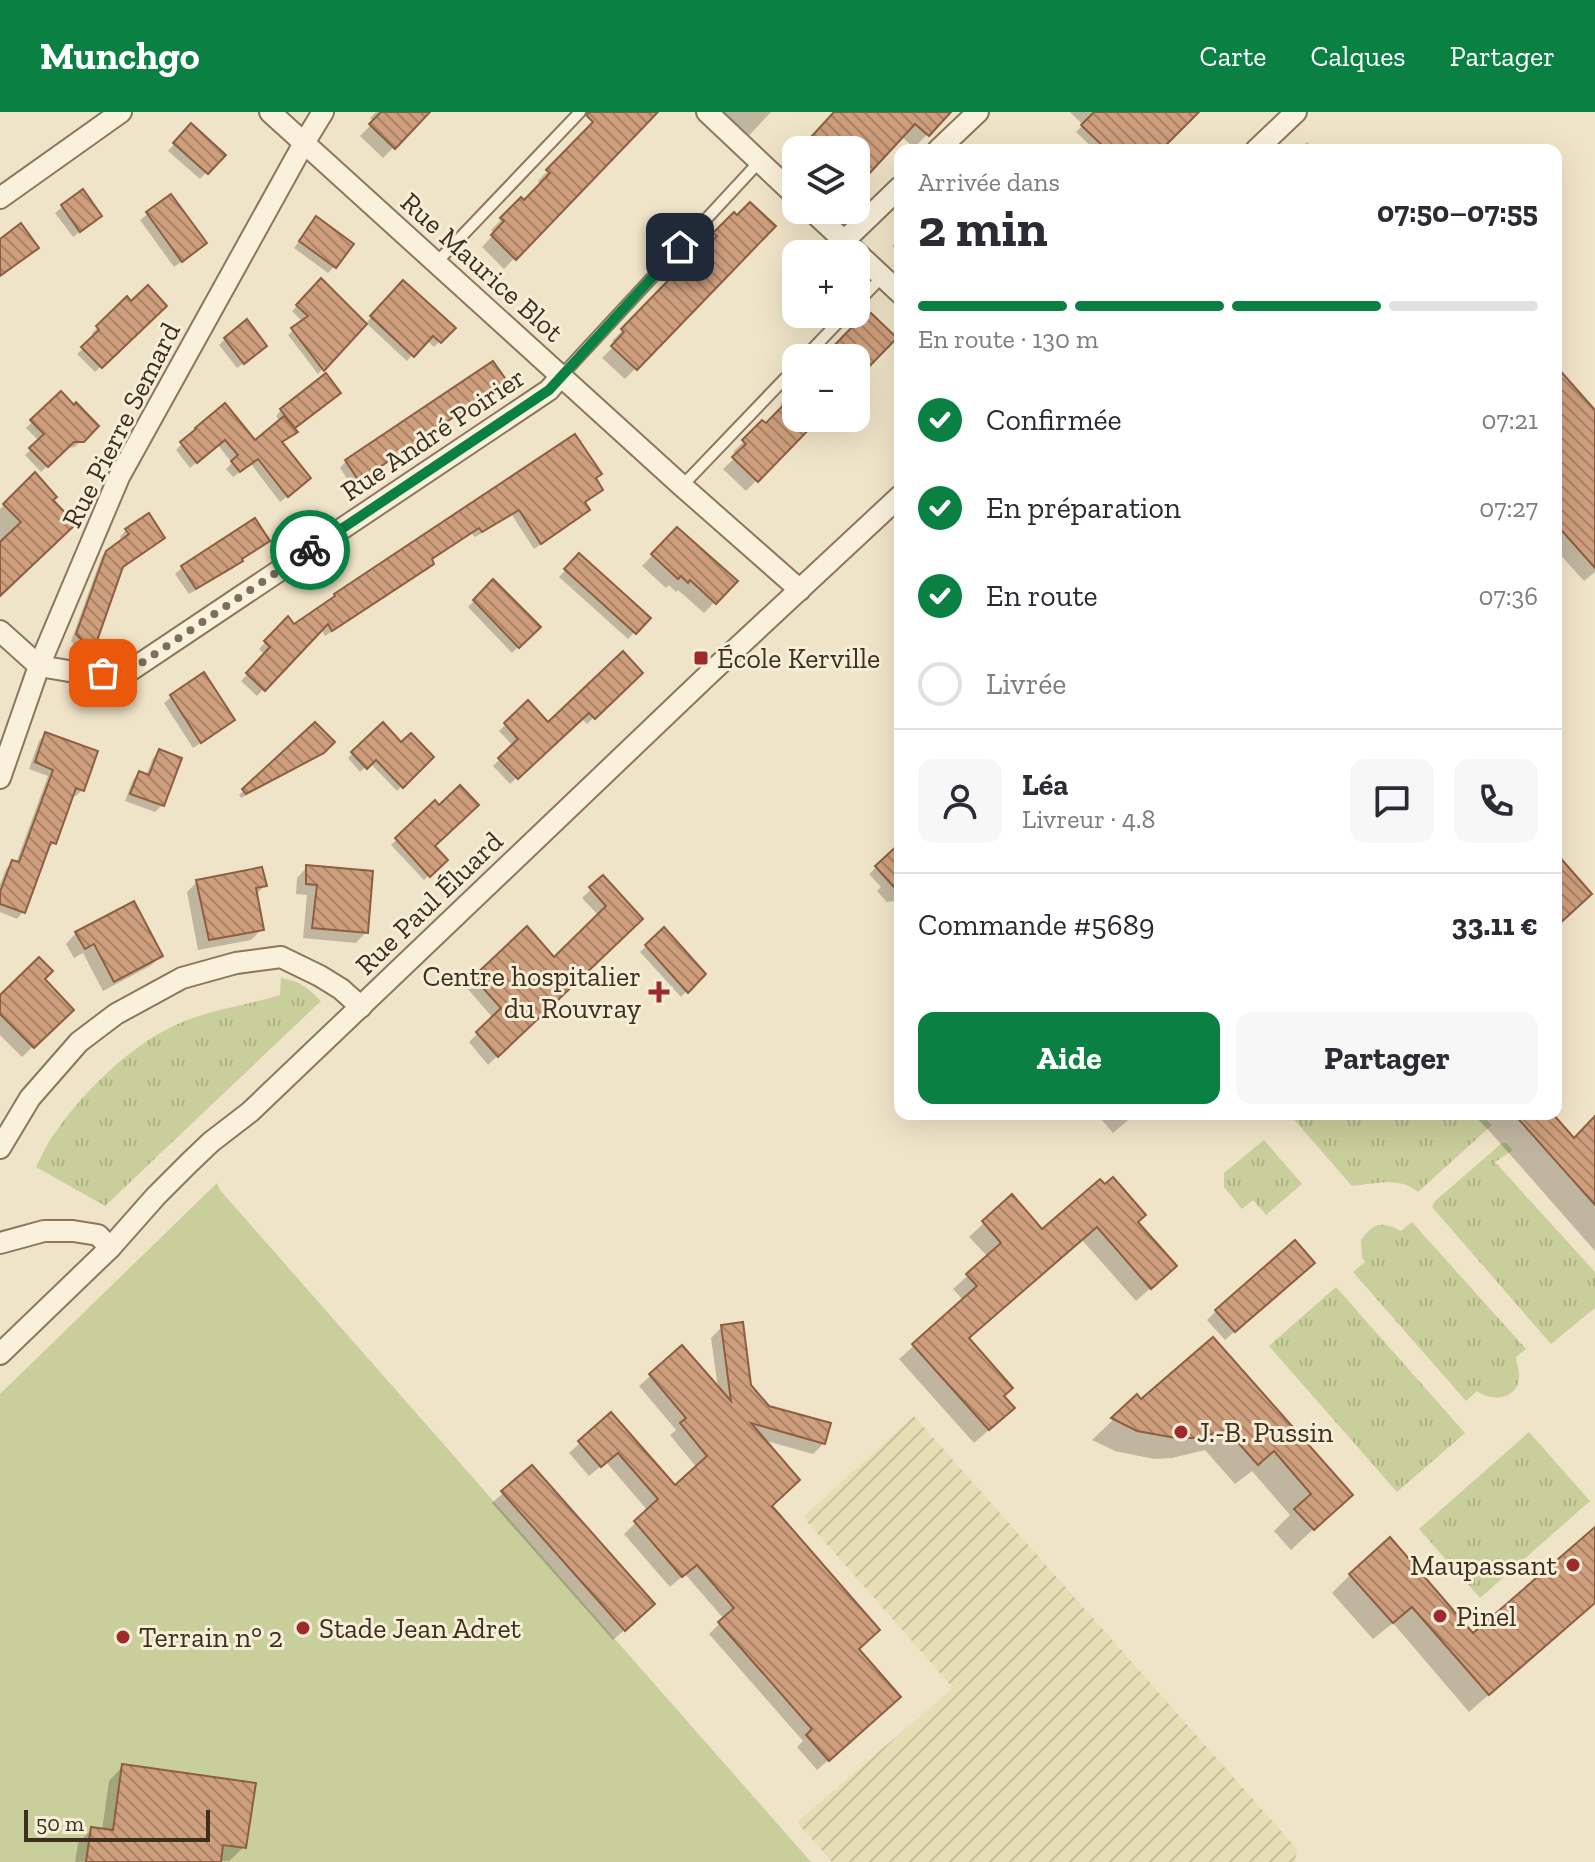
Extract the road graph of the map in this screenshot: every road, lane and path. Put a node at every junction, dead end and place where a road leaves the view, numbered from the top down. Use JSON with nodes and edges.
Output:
{"nodes":[{"id":1,"x":121,"y":112,"type":"edge"},
{"id":2,"x":270,"y":112,"type":"edge"},
{"id":3,"x":323,"y":112,"type":"edge"},
{"id":4,"x":580,"y":112,"type":"edge"},
{"id":5,"x":707,"y":112,"type":"edge"},
{"id":6,"x":978,"y":112,"type":"edge"},
{"id":7,"x":1296,"y":112,"type":"edge"},
{"id":8,"x":304,"y":143,"type":"junction"},
{"id":9,"x":944,"y":144,"type":"edge"},
{"id":10,"x":1262,"y":144,"type":"edge"},
{"id":11,"x":759,"y":162,"type":"junction"},
{"id":12,"x":782,"y":183,"type":"edge"},
{"id":13,"x":894,"y":193,"type":"edge"},
{"id":14,"x":0,"y":198,"type":"edge"},
{"id":15,"x":826,"y":224,"type":"edge"},
{"id":16,"x":843,"y":240,"type":"edge"},
{"id":17,"x":845,"y":240,"type":"edge"},
{"id":18,"x":436,"y":263,"type":"junction"},
{"id":19,"x":870,"y":266,"type":"edge"},
{"id":20,"x":882,"y":277,"type":"junction"},
{"id":21,"x":894,"y":288,"type":"edge"},
{"id":22,"x":870,"y":289,"type":"edge"},
{"id":23,"x":833,"y":328,"type":"edge"},
{"id":24,"x":817,"y":344,"type":"edge"},
{"id":25,"x":561,"y":376,"type":"junction"},
{"id":26,"x":782,"y":382,"type":"edge"},
{"id":27,"x":682,"y":486,"type":"junction"},
{"id":28,"x":894,"y":502,"type":"edge"},
{"id":29,"x":800,"y":590,"type":"junction"},
{"id":30,"x":0,"y":631,"type":"edge"},
{"id":31,"x":39,"y":666,"type":"junction"},
{"id":32,"x":0,"y":778,"type":"edge"},
{"id":33,"x":361,"y":1007,"type":"junction"},
{"id":34,"x":0,"y":1148,"type":"edge"},
{"id":35,"x":0,"y":1243,"type":"edge"},
{"id":36,"x":110,"y":1248,"type":"junction"},
{"id":37,"x":0,"y":1354,"type":"edge"}],
"edges":[{"from":1,"to":14,"type":"street"},
{"from":2,"to":8,"type":"street","name":"Rue Maurice Blot"},
{"from":3,"to":8,"type":"street","name":"Rue Pierre Semard"},
{"from":4,"to":18,"type":"lane"},
{"from":5,"to":11,"type":"street"},
{"from":6,"to":9,"type":"street"},
{"from":7,"to":10,"type":"street"},
{"from":8,"to":18,"type":"street","name":"Rue Maurice Blot"},
{"from":8,"to":31,"type":"street","name":"Rue Pierre Semard"},
{"from":11,"to":12,"type":"street"},
{"from":11,"to":25,"type":"lane"},
{"from":13,"to":17,"type":"street"},
{"from":15,"to":16,"type":"street"},
{"from":18,"to":25,"type":"street","name":"Rue Maurice Blot"},
{"from":19,"to":20,"type":"street"},
{"from":20,"to":21,"type":"street"},
{"from":20,"to":22,"type":"lane"},
{"from":23,"to":24,"type":"lane"},
{"from":25,"to":27,"type":"street","name":"Rue Maurice Blot"},
{"from":25,"to":31,"type":"street","name":"Rue André Poirier"},
{"from":26,"to":27,"type":"lane"},
{"from":27,"to":29,"type":"street","name":"Rue Maurice Blot"},
{"from":28,"to":29,"type":"street","name":"Rue Paul Éluard"},
{"from":29,"to":33,"type":"street","name":"Rue Paul Éluard"},
{"from":30,"to":31,"type":"street"},
{"from":31,"to":32,"type":"street","name":"Rue Pierre Semard"},
{"from":33,"to":34,"type":"street"},
{"from":33,"to":36,"type":"street","name":"Rue Paul Éluard"},
{"from":35,"to":36,"type":"street"},
{"from":36,"to":37,"type":"street","name":"Rue Paul Éluard"}]}
